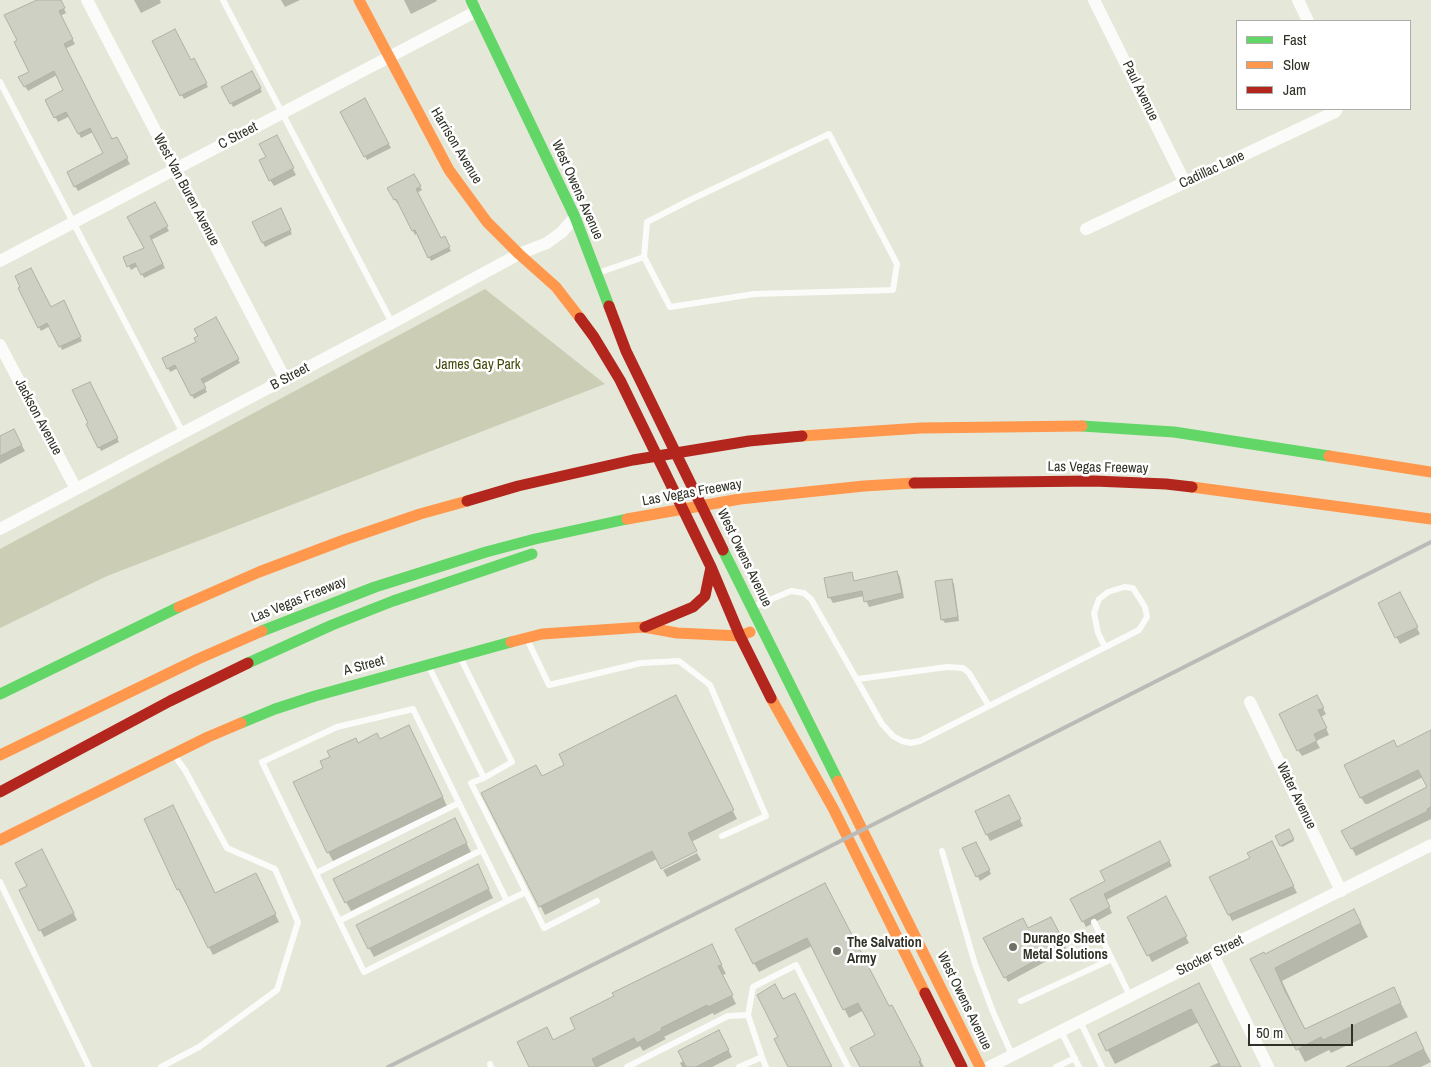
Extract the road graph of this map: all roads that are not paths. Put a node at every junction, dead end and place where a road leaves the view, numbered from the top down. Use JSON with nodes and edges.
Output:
{"nodes":[{"id":1,"x":87,"y":0,"type":"edge"},
{"id":2,"x":223,"y":0,"type":"edge"},
{"id":3,"x":358,"y":0,"type":"edge"},
{"id":4,"x":1094,"y":0,"type":"edge"},
{"id":5,"x":1298,"y":0,"type":"edge"},
{"id":6,"x":474,"y":5,"type":"edge"},
{"id":7,"x":1308,"y":20,"type":"edge"},
{"id":8,"x":388,"y":57,"type":"junction"},
{"id":9,"x":0,"y":82,"type":"edge"},
{"id":10,"x":1336,"y":110,"type":"edge"},
{"id":11,"x":282,"y":113,"type":"junction"},
{"id":12,"x":175,"y":169,"type":"junction"},
{"id":13,"x":1185,"y":183,"type":"junction"},
{"id":14,"x":575,"y":217,"type":"junction"},
{"id":15,"x":73,"y":223,"type":"junction"},
{"id":16,"x":1086,"y":229,"type":"dead end"},
{"id":17,"x":519,"y":254,"type":"junction"},
{"id":18,"x":644,"y":256,"type":"junction"},
{"id":19,"x":0,"y":261,"type":"edge"},
{"id":20,"x":596,"y":273,"type":"junction"},
{"id":21,"x":392,"y":323,"type":"junction"},
{"id":22,"x":0,"y":345,"type":"edge"},
{"id":23,"x":285,"y":379,"type":"junction"},
{"id":24,"x":183,"y":433,"type":"junction"},
{"id":25,"x":1431,"y":472,"type":"edge"},
{"id":26,"x":76,"y":489,"type":"junction"},
{"id":27,"x":667,"y":511,"type":"junction"},
{"id":28,"x":1431,"y":519,"type":"edge"},
{"id":29,"x":0,"y":529,"type":"edge"},
{"id":30,"x":558,"y":546,"type":"dead end"},
{"id":31,"x":540,"y":552,"type":"dead end"},
{"id":32,"x":711,"y":566,"type":"junction"},
{"id":33,"x":752,"y":608,"type":"junction"},
{"id":34,"x":644,"y":627,"type":"junction"},
{"id":35,"x":761,"y":628,"type":"junction"},
{"id":36,"x":740,"y":636,"type":"junction"},
{"id":37,"x":526,"y":638,"type":"junction"},
{"id":38,"x":1105,"y":647,"type":"junction"},
{"id":39,"x":460,"y":656,"type":"junction"},
{"id":40,"x":428,"y":664,"type":"junction"},
{"id":41,"x":858,"y":679,"type":"junction"},
{"id":42,"x":0,"y":694,"type":"edge"},
{"id":43,"x":1250,"y":702,"type":"dead end"},
{"id":44,"x":989,"y":706,"type":"junction"},
{"id":45,"x":173,"y":754,"type":"junction"},
{"id":46,"x":0,"y":755,"type":"edge"},
{"id":47,"x":484,"y":778,"type":"junction"},
{"id":48,"x":0,"y":792,"type":"edge"},
{"id":49,"x":459,"y":803,"type":"junction"},
{"id":50,"x":722,"y":836,"type":"dead end"},
{"id":51,"x":0,"y":840,"type":"edge"},
{"id":52,"x":482,"y":850,"type":"junction"},
{"id":53,"x":942,"y":851,"type":"dead end"},
{"id":54,"x":1429,"y":851,"type":"edge"},
{"id":55,"x":316,"y":874,"type":"junction"},
{"id":56,"x":0,"y":882,"type":"edge"},
{"id":57,"x":1341,"y":891,"type":"junction"},
{"id":58,"x":526,"y":892,"type":"junction"},
{"id":59,"x":597,"y":901,"type":"dead end"},
{"id":60,"x":507,"y":902,"type":"junction"},
{"id":61,"x":339,"y":921,"type":"junction"},
{"id":62,"x":1094,"y":922,"type":"dead end"},
{"id":63,"x":1213,"y":955,"type":"junction"},
{"id":64,"x":1112,"y":959,"type":"junction"},
{"id":65,"x":1130,"y":996,"type":"junction"},
{"id":66,"x":1021,"y":1001,"type":"dead end"},
{"id":67,"x":748,"y":1015,"type":"junction"},
{"id":68,"x":1080,"y":1021,"type":"junction"},
{"id":69,"x":1061,"y":1031,"type":"junction"},
{"id":70,"x":1012,"y":1055,"type":"junction"},
{"id":71,"x":762,"y":1057,"type":"junction"},
{"id":72,"x":1075,"y":1058,"type":"junction"},
{"id":73,"x":88,"y":1067,"type":"edge"},
{"id":74,"x":161,"y":1067,"type":"edge"},
{"id":75,"x":627,"y":1067,"type":"edge"},
{"id":76,"x":739,"y":1067,"type":"edge"},
{"id":77,"x":766,"y":1067,"type":"edge"},
{"id":78,"x":848,"y":1067,"type":"edge"},
{"id":79,"x":962,"y":1067,"type":"edge"},
{"id":80,"x":980,"y":1067,"type":"edge"},
{"id":81,"x":989,"y":1067,"type":"edge"},
{"id":82,"x":1056,"y":1067,"type":"edge"},
{"id":83,"x":1079,"y":1067,"type":"edge"},
{"id":84,"x":1102,"y":1067,"type":"edge"},
{"id":85,"x":1268,"y":1067,"type":"edge"}],
"edges":[{"from":1,"to":12,"type":"street","name":"West Van Buren Avenue"},
{"from":2,"to":11,"type":"lane"},
{"from":3,"to":8,"type":"main road","name":"Harrison Avenue"},
{"from":4,"to":13,"type":"street","name":"Paul Avenue"},
{"from":5,"to":7,"type":"street"},
{"from":6,"to":8,"type":"street","name":"C Street"},
{"from":6,"to":14,"type":"main road","name":"West Owens Avenue"},
{"from":8,"to":11,"type":"street","name":"C Street"},
{"from":8,"to":17,"type":"main road","name":"Harrison Avenue"},
{"from":9,"to":15,"type":"lane"},
{"from":10,"to":13,"type":"street","name":"Cadillac Lane"},
{"from":11,"to":12,"type":"street","name":"C Street"},
{"from":11,"to":21,"type":"lane"},
{"from":12,"to":15,"type":"street","name":"C Street"},
{"from":12,"to":23,"type":"street","name":"West Van Buren Avenue"},
{"from":13,"to":16,"type":"street","name":"Cadillac Lane"},
{"from":14,"to":17,"type":"street","name":"B Street"},
{"from":14,"to":20,"type":"main road","name":"West Owens Avenue"},
{"from":15,"to":19,"type":"street","name":"C Street"},
{"from":15,"to":24,"type":"lane"},
{"from":17,"to":21,"type":"street","name":"B Street"},
{"from":17,"to":32,"type":"main road","name":"Harrison Avenue"},
{"from":18,"to":18,"type":"lane"},
{"from":18,"to":20,"type":"lane"},
{"from":20,"to":33,"type":"main road","name":"West Owens Avenue"},
{"from":21,"to":23,"type":"street","name":"B Street"},
{"from":22,"to":26,"type":"street","name":"Jackson Avenue"},
{"from":23,"to":24,"type":"street","name":"B Street"},
{"from":24,"to":26,"type":"street","name":"B Street"},
{"from":25,"to":42,"type":"main road"},
{"from":26,"to":29,"type":"street","name":"B Street"},
{"from":27,"to":28,"type":"main road","name":"Las Vegas Freeway"},
{"from":27,"to":30,"type":"main road"},
{"from":27,"to":46,"type":"main road","name":"Las Vegas Freeway"},
{"from":31,"to":48,"type":"main road"},
{"from":32,"to":34,"type":"main road"},
{"from":32,"to":36,"type":"main road"},
{"from":33,"to":35,"type":"main road","name":"West Owens Avenue"},
{"from":33,"to":41,"type":"lane"},
{"from":34,"to":36,"type":"main road","name":"A Street"},
{"from":34,"to":37,"type":"main road","name":"A Street"},
{"from":35,"to":36,"type":"main road","name":"A Street"},
{"from":35,"to":80,"type":"main road","name":"West Owens Avenue"},
{"from":36,"to":79,"type":"main road"},
{"from":37,"to":39,"type":"main road","name":"A Street"},
{"from":37,"to":50,"type":"lane"},
{"from":38,"to":38,"type":"lane"},
{"from":38,"to":44,"type":"lane"},
{"from":39,"to":40,"type":"main road","name":"A Street"},
{"from":39,"to":47,"type":"lane"},
{"from":40,"to":45,"type":"main road","name":"A Street"},
{"from":40,"to":47,"type":"lane"},
{"from":41,"to":44,"type":"lane"},
{"from":41,"to":44,"type":"lane"},
{"from":43,"to":57,"type":"street","name":"Water Avenue"},
{"from":45,"to":51,"type":"main road","name":"A Street"},
{"from":45,"to":74,"type":"lane"},
{"from":47,"to":58,"type":"lane"},
{"from":49,"to":52,"type":"lane"},
{"from":49,"to":55,"type":"lane"},
{"from":49,"to":55,"type":"lane"},
{"from":52,"to":60,"type":"lane"},
{"from":52,"to":61,"type":"lane"},
{"from":53,"to":70,"type":"lane"},
{"from":54,"to":57,"type":"street","name":"Stocker Street"},
{"from":55,"to":61,"type":"lane"},
{"from":56,"to":73,"type":"lane"},
{"from":57,"to":63,"type":"street","name":"Stocker Street"},
{"from":58,"to":59,"type":"lane"},
{"from":58,"to":60,"type":"lane"},
{"from":60,"to":61,"type":"lane"},
{"from":62,"to":64,"type":"lane"},
{"from":63,"to":65,"type":"street","name":"Stocker Street"},
{"from":63,"to":85,"type":"street"},
{"from":64,"to":65,"type":"lane"},
{"from":64,"to":66,"type":"lane"},
{"from":65,"to":68,"type":"street","name":"Stocker Street"},
{"from":67,"to":71,"type":"lane"},
{"from":67,"to":75,"type":"lane"},
{"from":67,"to":78,"type":"lane"},
{"from":68,"to":69,"type":"street","name":"Stocker Street"},
{"from":68,"to":84,"type":"lane"},
{"from":69,"to":70,"type":"street","name":"Stocker Street"},
{"from":69,"to":72,"type":"lane"},
{"from":70,"to":81,"type":"street","name":"Stocker Street"},
{"from":71,"to":76,"type":"lane"},
{"from":71,"to":77,"type":"lane"},
{"from":72,"to":82,"type":"lane"},
{"from":72,"to":83,"type":"lane"}]}
